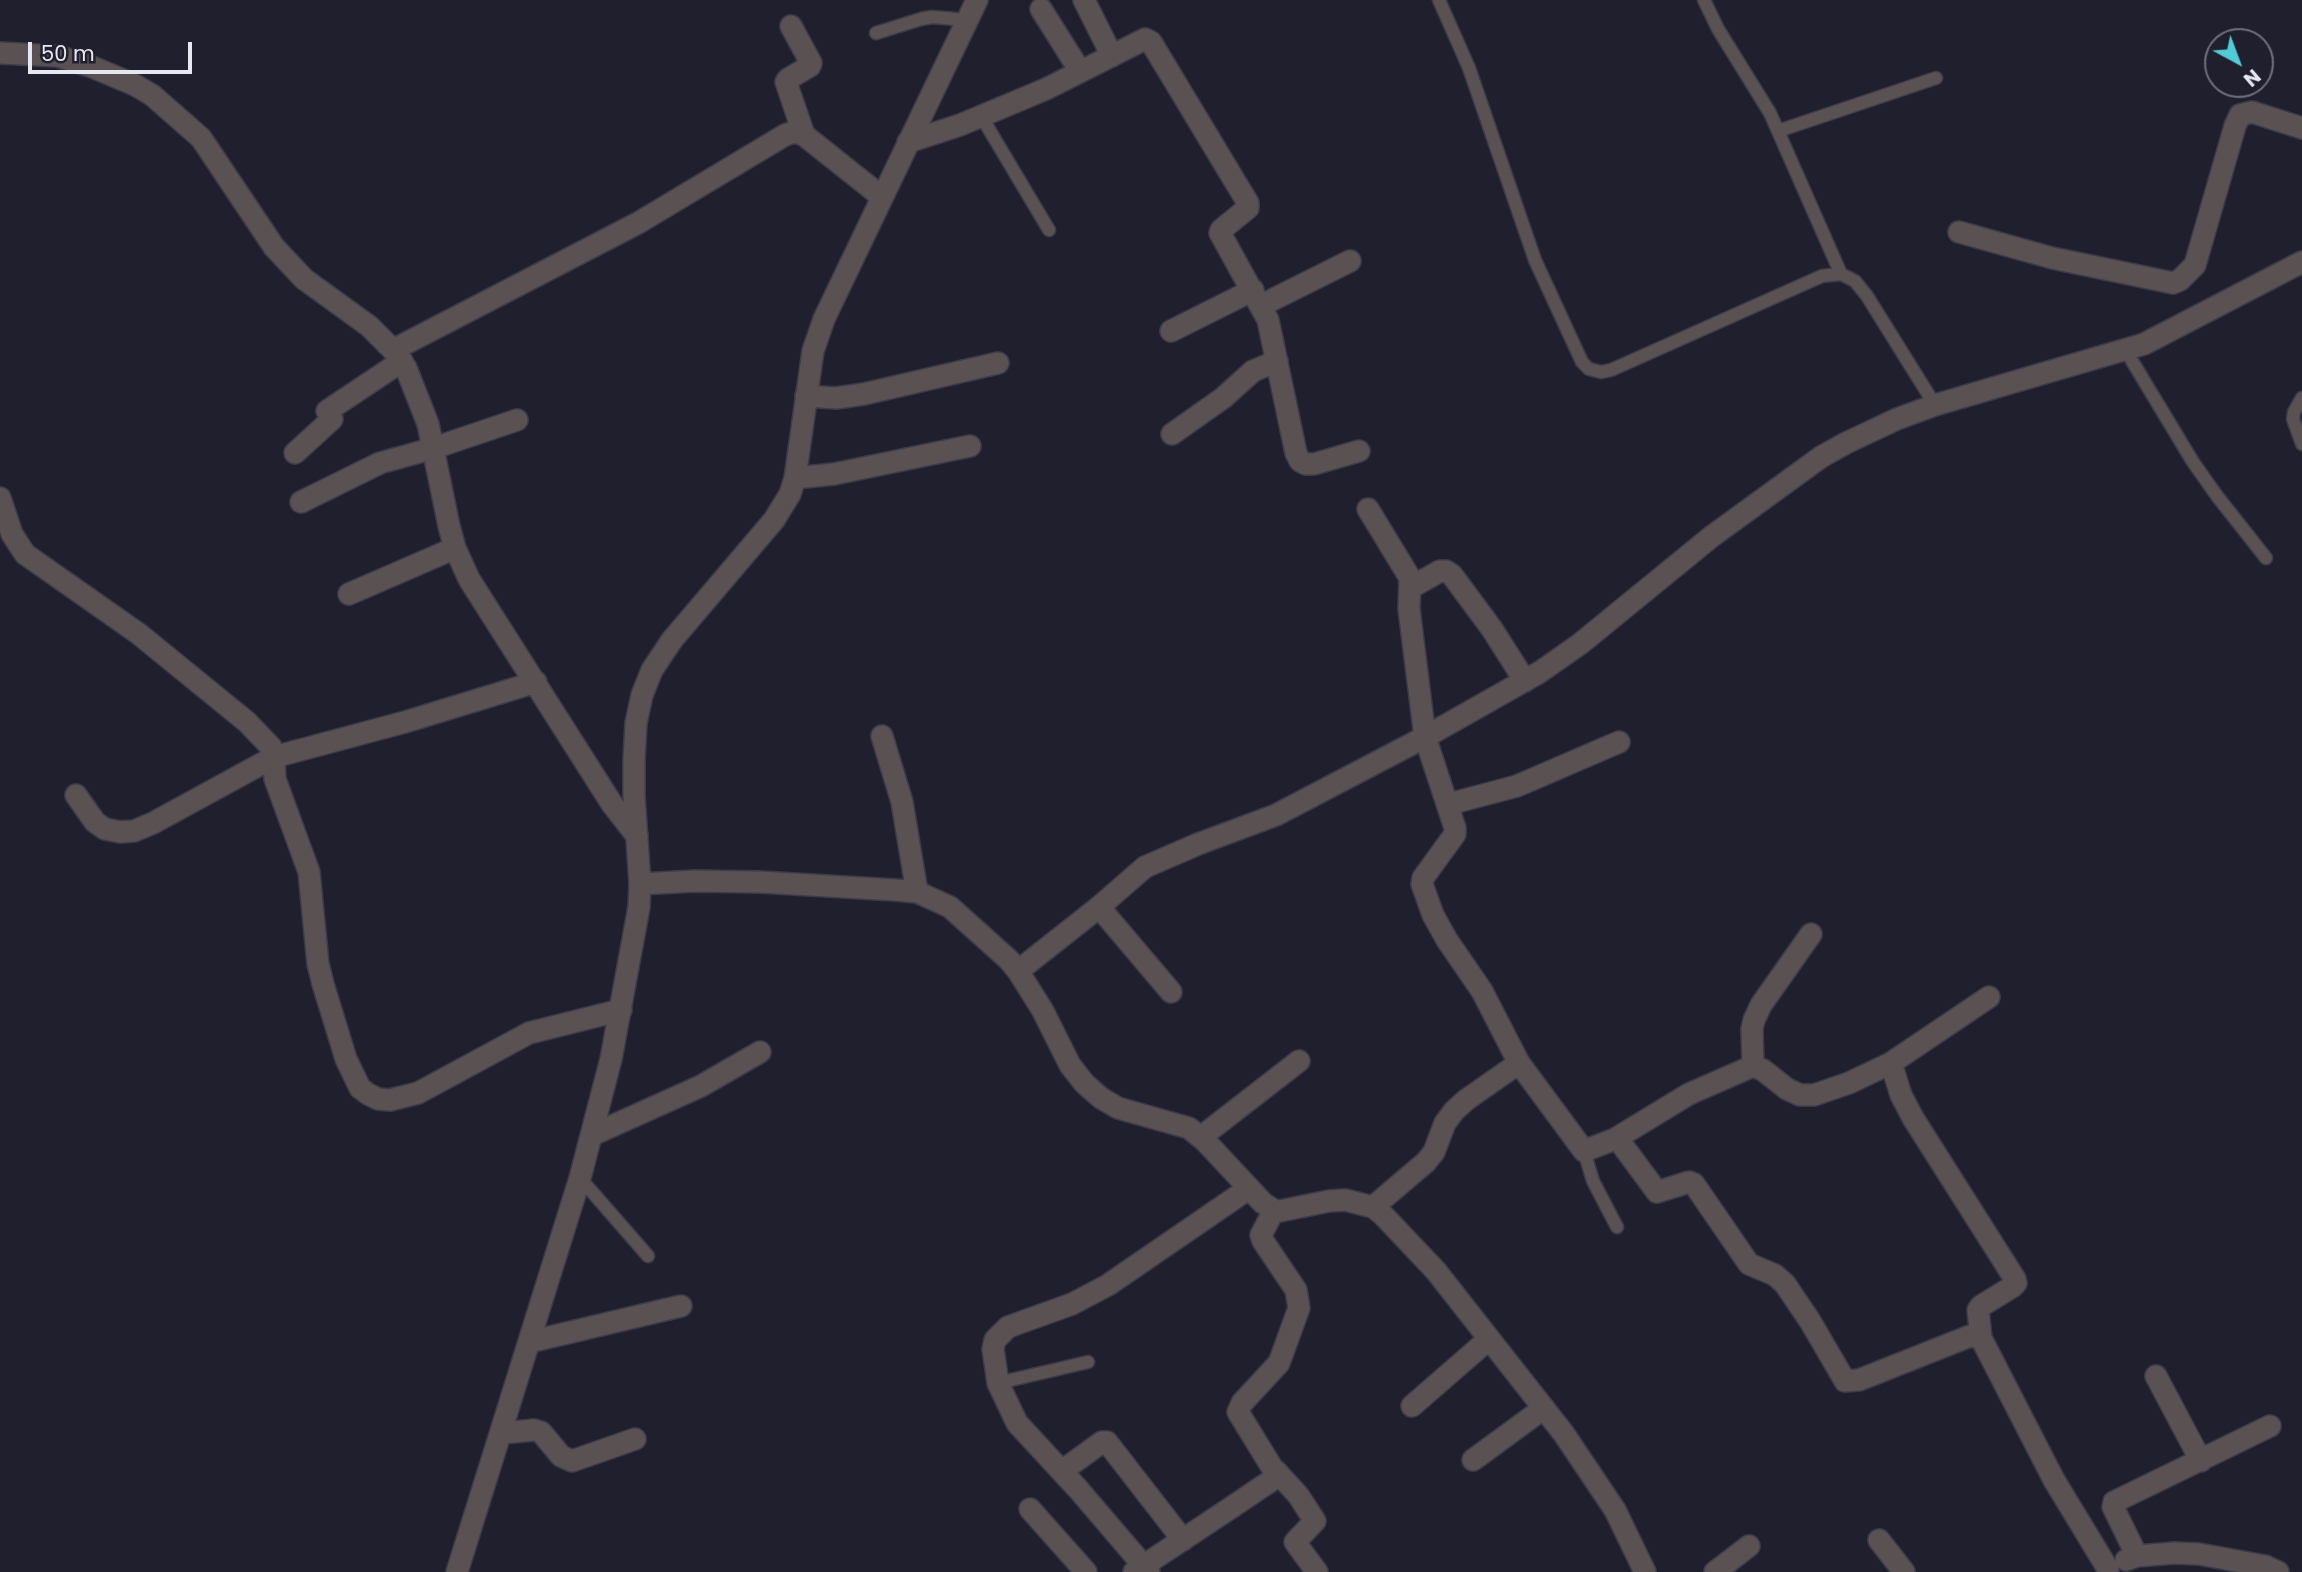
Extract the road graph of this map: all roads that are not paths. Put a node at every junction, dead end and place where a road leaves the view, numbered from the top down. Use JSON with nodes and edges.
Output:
{"nodes":[{"id":1,"x":977,"y":0,"type":"edge"},
{"id":2,"x":1084,"y":0,"type":"edge"},
{"id":3,"x":1439,"y":0,"type":"edge"},
{"id":4,"x":1704,"y":0,"type":"edge"},
{"id":5,"x":1041,"y":9,"type":"dead end"},
{"id":6,"x":967,"y":20,"type":"junction"},
{"id":7,"x":790,"y":26,"type":"dead end"},
{"id":8,"x":876,"y":33,"type":"dead end"},
{"id":9,"x":0,"y":53,"type":"edge"},
{"id":10,"x":1112,"y":56,"type":"junction"},
{"id":11,"x":1080,"y":71,"type":"junction"},
{"id":12,"x":1936,"y":78,"type":"dead end"},
{"id":13,"x":981,"y":116,"type":"junction"},
{"id":14,"x":2302,"y":128,"type":"edge"},
{"id":15,"x":1778,"y":131,"type":"junction"},
{"id":16,"x":804,"y":135,"type":"junction"},
{"id":17,"x":908,"y":142,"type":"junction"},
{"id":18,"x":882,"y":197,"type":"junction"},
{"id":19,"x":1049,"y":230,"type":"dead end"},
{"id":20,"x":1959,"y":232,"type":"dead end"},
{"id":21,"x":1350,"y":261,"type":"dead end"},
{"id":22,"x":2302,"y":262,"type":"edge"},
{"id":23,"x":1841,"y":274,"type":"junction"},
{"id":24,"x":1257,"y":297,"type":"junction"},
{"id":25,"x":1171,"y":331,"type":"dead end"},
{"id":26,"x":2126,"y":351,"type":"junction"},
{"id":27,"x":397,"y":356,"type":"junction"},
{"id":28,"x":1277,"y":361,"type":"junction"},
{"id":29,"x":998,"y":363,"type":"dead end"},
{"id":30,"x":806,"y":396,"type":"junction"},
{"id":31,"x":2302,"y":398,"type":"edge"},
{"id":32,"x":1935,"y":405,"type":"junction"},
{"id":33,"x":517,"y":420,"type":"dead end"},
{"id":34,"x":1172,"y":434,"type":"dead end"},
{"id":35,"x":2302,"y":444,"type":"edge"},
{"id":36,"x":970,"y":446,"type":"dead end"},
{"id":37,"x":434,"y":448,"type":"junction"},
{"id":38,"x":1359,"y":451,"type":"dead end"},
{"id":39,"x":295,"y":453,"type":"dead end"},
{"id":40,"x":795,"y":478,"type":"junction"},
{"id":41,"x":0,"y":498,"type":"edge"},
{"id":42,"x":301,"y":502,"type":"dead end"},
{"id":43,"x":1368,"y":509,"type":"dead end"},
{"id":44,"x":455,"y":548,"type":"junction"},
{"id":45,"x":2266,"y":558,"type":"dead end"},
{"id":46,"x":1410,"y":587,"type":"junction"},
{"id":47,"x":349,"y":594,"type":"dead end"},
{"id":48,"x":1525,"y":681,"type":"junction"},
{"id":49,"x":536,"y":682,"type":"junction"},
{"id":50,"x":881,"y":736,"type":"dead end"},
{"id":51,"x":1425,"y":737,"type":"junction"},
{"id":52,"x":1619,"y":742,"type":"dead end"},
{"id":53,"x":274,"y":757,"type":"junction"},
{"id":54,"x":76,"y":794,"type":"dead end"},
{"id":55,"x":1449,"y":804,"type":"junction"},
{"id":56,"x":637,"y":836,"type":"junction"},
{"id":57,"x":640,"y":884,"type":"junction"},
{"id":58,"x":917,"y":892,"type":"junction"},
{"id":59,"x":1099,"y":907,"type":"junction"},
{"id":60,"x":1811,"y":934,"type":"dead end"},
{"id":61,"x":1018,"y":971,"type":"junction"},
{"id":62,"x":1171,"y":992,"type":"dead end"},
{"id":63,"x":1989,"y":997,"type":"dead end"},
{"id":64,"x":621,"y":1010,"type":"junction"},
{"id":65,"x":760,"y":1052,"type":"dead end"},
{"id":66,"x":1299,"y":1061,"type":"dead end"},
{"id":67,"x":1891,"y":1062,"type":"junction"},
{"id":68,"x":1519,"y":1063,"type":"junction"},
{"id":69,"x":1753,"y":1066,"type":"junction"},
{"id":70,"x":592,"y":1135,"type":"junction"},
{"id":71,"x":1201,"y":1137,"type":"junction"},
{"id":72,"x":1615,"y":1139,"type":"junction"},
{"id":73,"x":1584,"y":1151,"type":"junction"},
{"id":74,"x":580,"y":1178,"type":"junction"},
{"id":75,"x":1248,"y":1189,"type":"junction"},
{"id":76,"x":1373,"y":1207,"type":"junction"},
{"id":77,"x":1273,"y":1210,"type":"junction"},
{"id":78,"x":1617,"y":1227,"type":"dead end"},
{"id":79,"x":648,"y":1256,"type":"dead end"},
{"id":80,"x":681,"y":1306,"type":"dead end"},
{"id":81,"x":1981,"y":1338,"type":"junction"},
{"id":82,"x":1489,"y":1339,"type":"junction"},
{"id":83,"x":529,"y":1342,"type":"junction"},
{"id":84,"x":1088,"y":1362,"type":"dead end"},
{"id":85,"x":2157,"y":1376,"type":"dead end"},
{"id":86,"x":998,"y":1384,"type":"junction"},
{"id":87,"x":1412,"y":1406,"type":"dead end"},
{"id":88,"x":1544,"y":1408,"type":"junction"},
{"id":89,"x":2270,"y":1426,"type":"dead end"},
{"id":90,"x":502,"y":1433,"type":"junction"},
{"id":91,"x":635,"y":1439,"type":"dead end"},
{"id":92,"x":1473,"y":1460,"type":"dead end"},
{"id":93,"x":2201,"y":1461,"type":"junction"},
{"id":94,"x":1062,"y":1471,"type":"junction"},
{"id":95,"x":1276,"y":1471,"type":"junction"},
{"id":96,"x":1030,"y":1509,"type":"dead end"},
{"id":97,"x":1183,"y":1540,"type":"junction"},
{"id":98,"x":1879,"y":1540,"type":"dead end"},
{"id":99,"x":1749,"y":1546,"type":"dead end"},
{"id":100,"x":2137,"y":1556,"type":"junction"},
{"id":101,"x":1142,"y":1570,"type":"edge"},
{"id":102,"x":2105,"y":1570,"type":"edge"},
{"id":103,"x":457,"y":1572,"type":"edge"},
{"id":104,"x":1087,"y":1572,"type":"edge"},
{"id":105,"x":1317,"y":1572,"type":"edge"},
{"id":106,"x":1645,"y":1572,"type":"edge"},
{"id":107,"x":1715,"y":1572,"type":"edge"},
{"id":108,"x":1904,"y":1572,"type":"edge"},
{"id":109,"x":2278,"y":1572,"type":"edge"}],
"edges":[{"from":1,"to":6,"type":"street"},
{"from":2,"to":10,"type":"street"},
{"from":3,"to":23,"type":"lane"},
{"from":4,"to":15,"type":"lane"},
{"from":5,"to":11,"type":"street"},
{"from":6,"to":8,"type":"lane"},
{"from":6,"to":17,"type":"street"},
{"from":7,"to":16,"type":"street"},
{"from":9,"to":27,"type":"street"},
{"from":10,"to":11,"type":"street"},
{"from":10,"to":24,"type":"street"},
{"from":11,"to":13,"type":"street"},
{"from":12,"to":15,"type":"lane"},
{"from":13,"to":17,"type":"street"},
{"from":13,"to":19,"type":"lane"},
{"from":14,"to":20,"type":"street"},
{"from":15,"to":23,"type":"lane"},
{"from":16,"to":18,"type":"street"},
{"from":16,"to":27,"type":"street"},
{"from":17,"to":18,"type":"street"},
{"from":18,"to":30,"type":"street"},
{"from":21,"to":24,"type":"street"},
{"from":22,"to":26,"type":"street"},
{"from":23,"to":32,"type":"lane"},
{"from":24,"to":25,"type":"street"},
{"from":24,"to":28,"type":"street"},
{"from":26,"to":32,"type":"street"},
{"from":26,"to":45,"type":"lane"},
{"from":27,"to":37,"type":"street"},
{"from":27,"to":39,"type":"street"},
{"from":28,"to":34,"type":"street"},
{"from":28,"to":38,"type":"street"},
{"from":29,"to":30,"type":"street"},
{"from":30,"to":40,"type":"street"},
{"from":31,"to":35,"type":"lane"},
{"from":32,"to":48,"type":"street"},
{"from":33,"to":37,"type":"street"},
{"from":36,"to":40,"type":"street"},
{"from":37,"to":42,"type":"street"},
{"from":37,"to":44,"type":"street"},
{"from":40,"to":56,"type":"street"},
{"from":41,"to":53,"type":"street"},
{"from":43,"to":46,"type":"street"},
{"from":44,"to":47,"type":"street"},
{"from":44,"to":49,"type":"street"},
{"from":46,"to":48,"type":"street"},
{"from":46,"to":51,"type":"street"},
{"from":48,"to":51,"type":"street"},
{"from":49,"to":53,"type":"street"},
{"from":49,"to":56,"type":"street"},
{"from":50,"to":58,"type":"street"},
{"from":51,"to":55,"type":"street"},
{"from":51,"to":59,"type":"street"},
{"from":52,"to":55,"type":"street"},
{"from":53,"to":54,"type":"street"},
{"from":53,"to":64,"type":"street"},
{"from":55,"to":68,"type":"street"},
{"from":56,"to":57,"type":"street"},
{"from":57,"to":58,"type":"street"},
{"from":57,"to":64,"type":"street"},
{"from":58,"to":61,"type":"street"},
{"from":59,"to":61,"type":"street"},
{"from":59,"to":62,"type":"street"},
{"from":60,"to":69,"type":"street"},
{"from":61,"to":71,"type":"street"},
{"from":63,"to":67,"type":"street"},
{"from":64,"to":70,"type":"street"},
{"from":65,"to":70,"type":"street"},
{"from":66,"to":71,"type":"street"},
{"from":67,"to":69,"type":"street"},
{"from":67,"to":81,"type":"street"},
{"from":68,"to":73,"type":"street"},
{"from":68,"to":76,"type":"street"},
{"from":69,"to":72,"type":"street"},
{"from":70,"to":74,"type":"street"},
{"from":71,"to":75,"type":"street"},
{"from":72,"to":73,"type":"street"},
{"from":72,"to":81,"type":"street"},
{"from":73,"to":78,"type":"lane"},
{"from":74,"to":79,"type":"lane"},
{"from":74,"to":83,"type":"street"},
{"from":75,"to":77,"type":"street"},
{"from":75,"to":86,"type":"street"},
{"from":76,"to":77,"type":"street"},
{"from":76,"to":82,"type":"street"},
{"from":77,"to":95,"type":"street"},
{"from":80,"to":83,"type":"street"},
{"from":81,"to":102,"type":"street"},
{"from":82,"to":87,"type":"street"},
{"from":82,"to":88,"type":"street"},
{"from":83,"to":90,"type":"street"},
{"from":84,"to":86,"type":"lane"},
{"from":85,"to":93,"type":"street"},
{"from":86,"to":94,"type":"street"},
{"from":88,"to":92,"type":"street"},
{"from":88,"to":106,"type":"street"},
{"from":89,"to":93,"type":"street"},
{"from":90,"to":91,"type":"street"},
{"from":90,"to":103,"type":"street"},
{"from":93,"to":100,"type":"street"},
{"from":94,"to":97,"type":"street"},
{"from":94,"to":101,"type":"street"},
{"from":95,"to":97,"type":"street"},
{"from":95,"to":105,"type":"street"},
{"from":96,"to":104,"type":"street"},
{"from":97,"to":101,"type":"street"},
{"from":98,"to":108,"type":"street"},
{"from":99,"to":107,"type":"street"},
{"from":100,"to":102,"type":"street"},
{"from":100,"to":109,"type":"street"}]}
